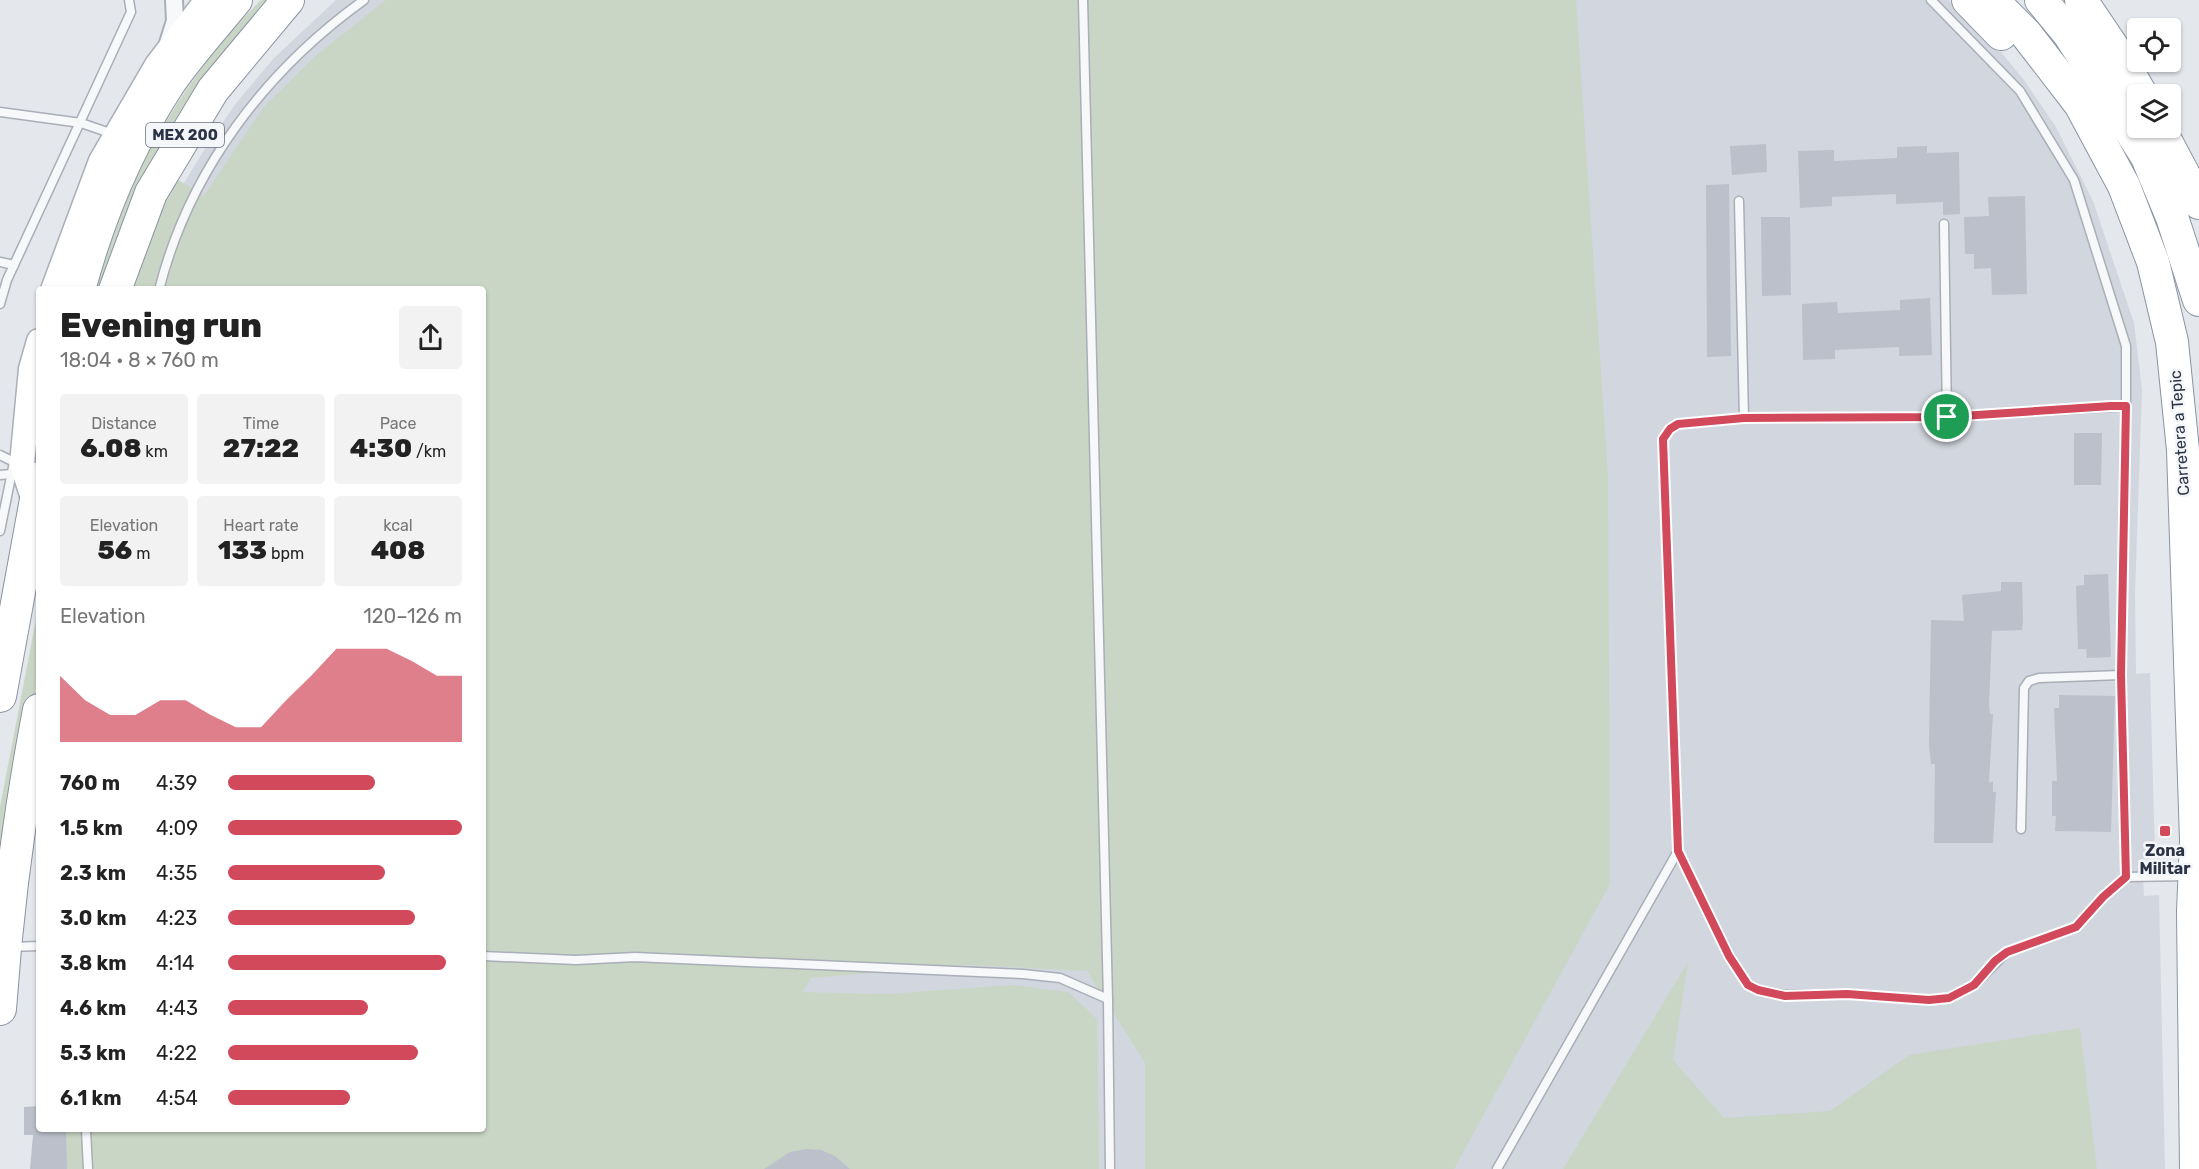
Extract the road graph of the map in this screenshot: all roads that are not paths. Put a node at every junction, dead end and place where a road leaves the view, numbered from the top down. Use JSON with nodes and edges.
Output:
{"nodes":[{"id":1,"x":129,"y":0,"type":"edge"},
{"id":2,"x":174,"y":0,"type":"edge"},
{"id":3,"x":207,"y":0,"type":"edge"},
{"id":4,"x":236,"y":0,"type":"edge"},
{"id":5,"x":288,"y":0,"type":"edge"},
{"id":6,"x":363,"y":0,"type":"edge"},
{"id":7,"x":1083,"y":0,"type":"edge"},
{"id":8,"x":1931,"y":0,"type":"edge"},
{"id":9,"x":1968,"y":0,"type":"edge"},
{"id":10,"x":1992,"y":0,"type":"edge"},
{"id":11,"x":2041,"y":0,"type":"edge"},
{"id":12,"x":2081,"y":0,"type":"edge"},
{"id":13,"x":158,"y":65,"type":"junction"},
{"id":14,"x":2135,"y":84,"type":"edge"},
{"id":15,"x":0,"y":112,"type":"edge"},
{"id":16,"x":81,"y":123,"type":"junction"},
{"id":17,"x":116,"y":135,"type":"junction"},
{"id":18,"x":2165,"y":138,"type":"edge"},
{"id":19,"x":2195,"y":186,"type":"edge"},
{"id":20,"x":1739,"y":201,"type":"dead end"},
{"id":21,"x":1944,"y":224,"type":"dead end"},
{"id":22,"x":0,"y":262,"type":"edge"},
{"id":23,"x":14,"y":265,"type":"junction"},
{"id":24,"x":54,"y":286,"type":"edge"},
{"id":25,"x":80,"y":286,"type":"edge"},
{"id":26,"x":117,"y":286,"type":"edge"},
{"id":27,"x":160,"y":286,"type":"edge"},
{"id":28,"x":2199,"y":300,"type":"edge"},
{"id":29,"x":0,"y":303,"type":"edge"},
{"id":30,"x":36,"y":352,"type":"edge"},
{"id":31,"x":2126,"y":406,"type":"junction"},
{"id":32,"x":1947,"y":417,"type":"junction"},
{"id":33,"x":1744,"y":418,"type":"junction"},
{"id":34,"x":2183,"y":450,"type":"junction"},
{"id":35,"x":0,"y":455,"type":"edge"},
{"id":36,"x":0,"y":475,"type":"edge"},
{"id":37,"x":27,"y":476,"type":"edge"},
{"id":38,"x":0,"y":531,"type":"edge"},
{"id":39,"x":2121,"y":675,"type":"junction"},
{"id":40,"x":0,"y":696,"type":"edge"},
{"id":41,"x":36,"y":728,"type":"edge"},
{"id":42,"x":2021,"y":829,"type":"dead end"},
{"id":43,"x":1678,"y":851,"type":"junction"},
{"id":44,"x":2126,"y":877,"type":"junction"},
{"id":45,"x":2196,"y":877,"type":"edge"},
{"id":46,"x":2196,"y":913,"type":"edge"},
{"id":47,"x":36,"y":946,"type":"edge"},
{"id":48,"x":3,"y":947,"type":"junction"},
{"id":49,"x":486,"y":956,"type":"edge"},
{"id":50,"x":1108,"y":999,"type":"junction"},
{"id":51,"x":0,"y":1009,"type":"edge"},
{"id":52,"x":86,"y":1132,"type":"edge"},
{"id":53,"x":88,"y":1169,"type":"edge"},
{"id":54,"x":1110,"y":1169,"type":"edge"},
{"id":55,"x":1497,"y":1169,"type":"edge"},
{"id":56,"x":2196,"y":1169,"type":"edge"}],
"edges":[{"from":1,"to":16,"type":"lane"},
{"from":2,"to":13,"type":"street"},
{"from":3,"to":13,"type":"main road"},
{"from":4,"to":25,"type":"highway","number":"MEX 200"},
{"from":5,"to":26,"type":"highway","number":"MEX 200"},
{"from":6,"to":27,"type":"lane"},
{"from":7,"to":50,"type":"lane"},
{"from":8,"to":31,"type":"lane"},
{"from":9,"to":34,"type":"highway"},
{"from":10,"to":34,"type":"highway","name":"Carretera a Tepic"},
{"from":11,"to":28,"type":"highway"},
{"from":12,"to":14,"type":"highway"},
{"from":13,"to":17,"type":"main road"},
{"from":15,"to":16,"type":"lane"},
{"from":16,"to":17,"type":"lane"},
{"from":16,"to":23,"type":"lane"},
{"from":17,"to":24,"type":"main road"},
{"from":18,"to":19,"type":"highway"},
{"from":20,"to":33,"type":"lane"},
{"from":21,"to":32,"type":"lane"},
{"from":22,"to":23,"type":"lane"},
{"from":23,"to":29,"type":"lane"},
{"from":30,"to":37,"type":"main road"},
{"from":31,"to":32,"type":"lane"},
{"from":31,"to":39,"type":"lane"},
{"from":32,"to":33,"type":"lane"},
{"from":33,"to":43,"type":"lane"},
{"from":34,"to":45,"type":"highway","name":"Carretera a Tepic"},
{"from":35,"to":37,"type":"lane"},
{"from":36,"to":37,"type":"lane"},
{"from":37,"to":38,"type":"lane"},
{"from":37,"to":40,"type":"highway"},
{"from":39,"to":42,"type":"lane"},
{"from":39,"to":44,"type":"lane"},
{"from":41,"to":48,"type":"highway"},
{"from":43,"to":44,"type":"lane"},
{"from":43,"to":55,"type":"lane"},
{"from":44,"to":45,"type":"lane"},
{"from":45,"to":46,"type":"highway","name":"Carretera a Tepic"},
{"from":46,"to":56,"type":"highway","name":"Carretera a Tepic"},
{"from":47,"to":48,"type":"lane"},
{"from":48,"to":51,"type":"highway"},
{"from":49,"to":50,"type":"lane"},
{"from":50,"to":54,"type":"lane"},
{"from":52,"to":53,"type":"lane"}]}
